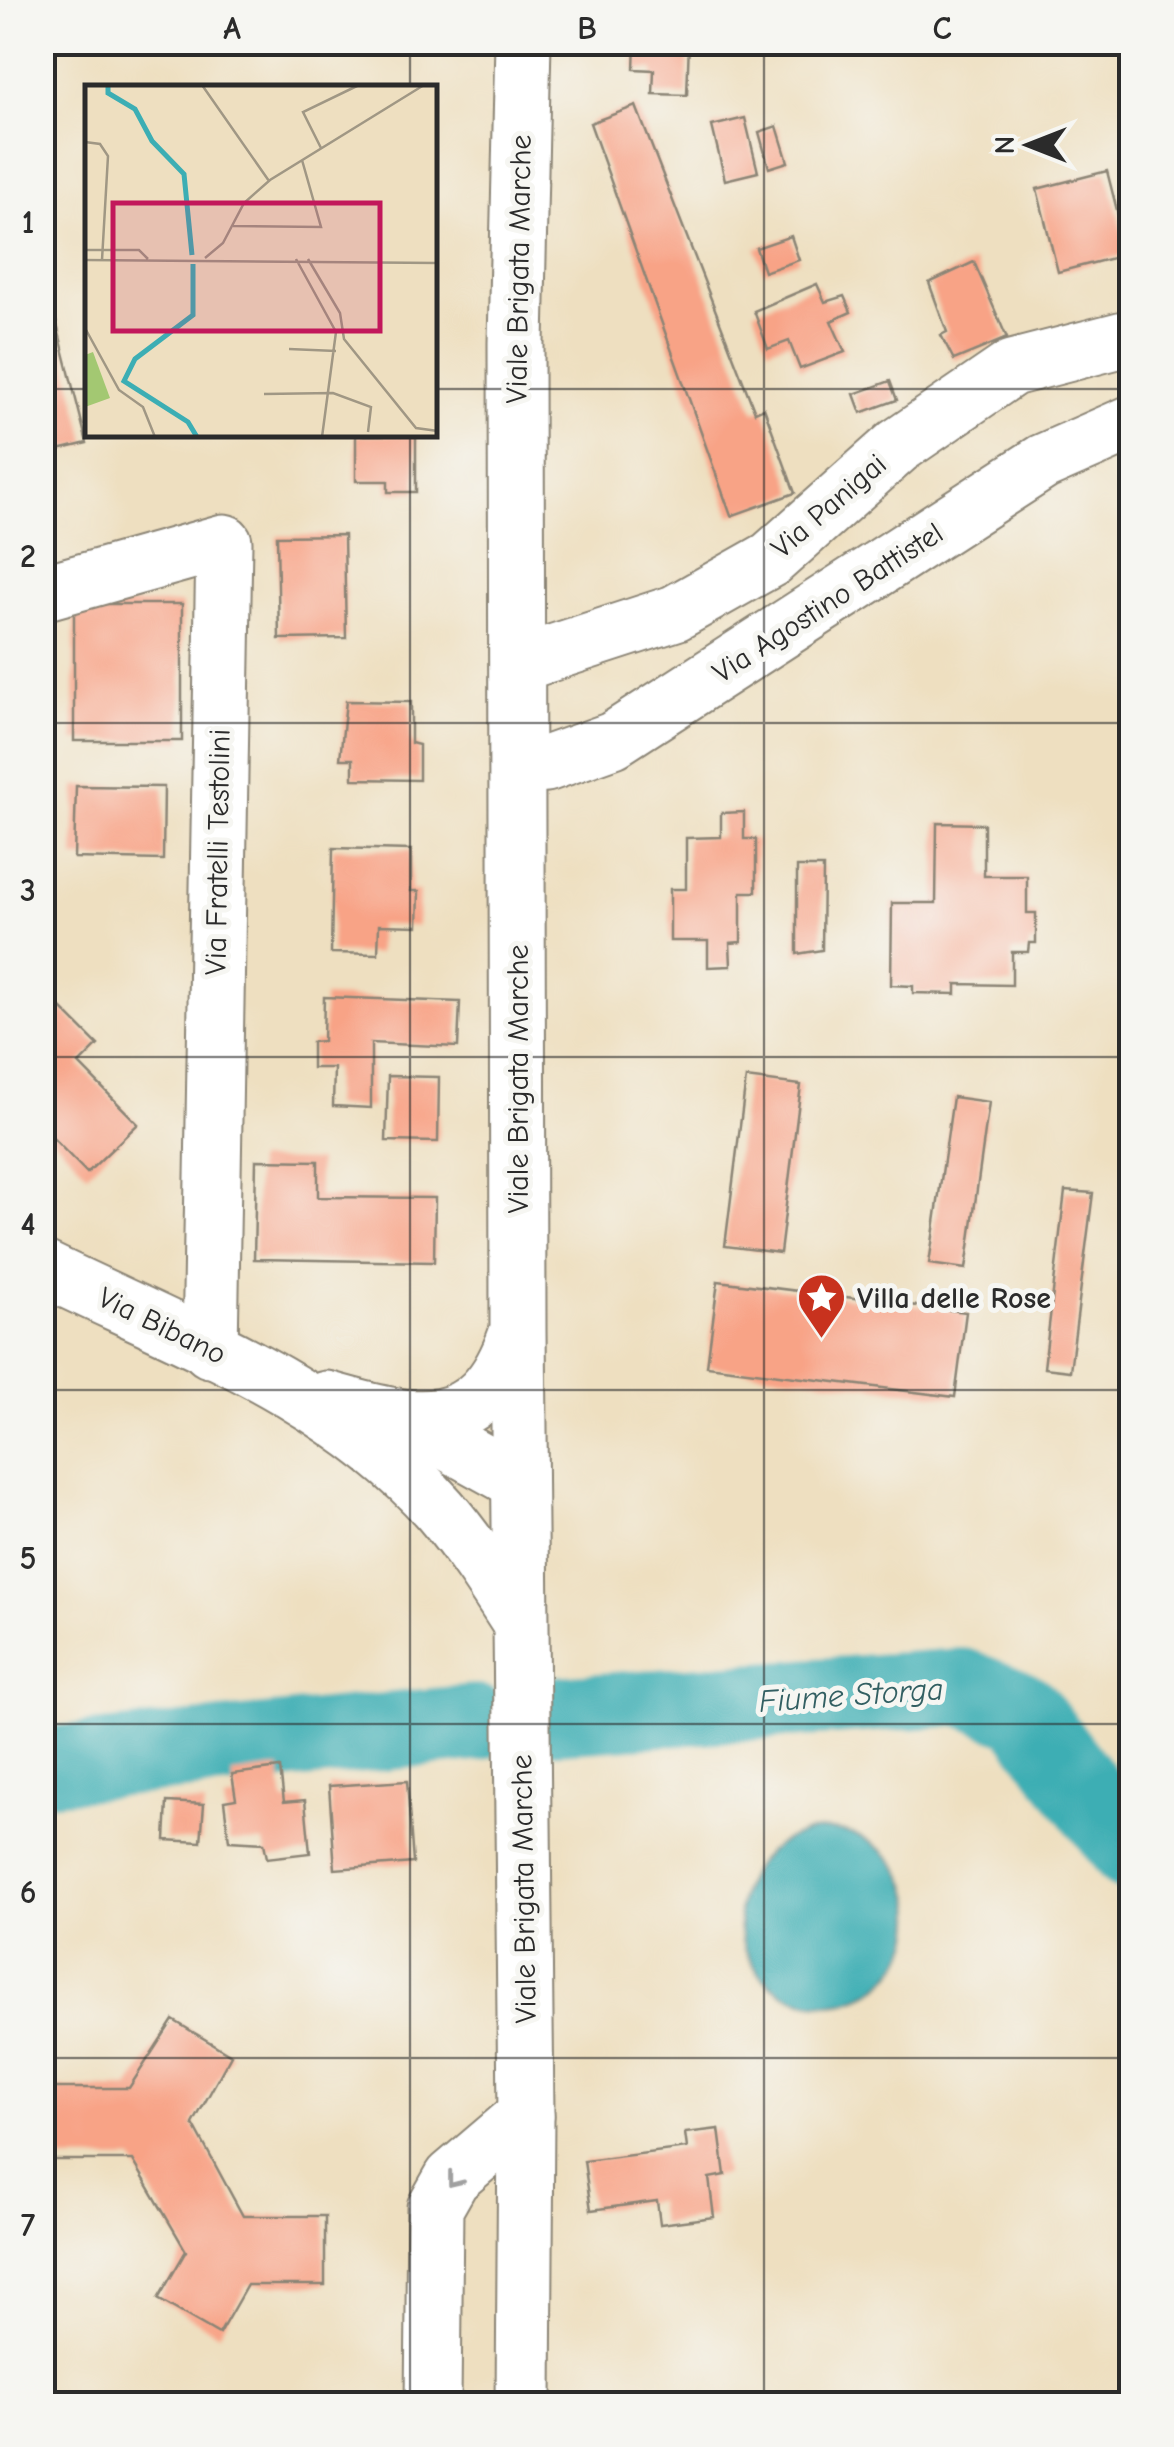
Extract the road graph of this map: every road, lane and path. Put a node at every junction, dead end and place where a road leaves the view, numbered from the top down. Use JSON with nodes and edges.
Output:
{"nodes":[{"id":1,"x":522,"y":42,"type":"edge"},
{"id":2,"x":1132,"y":337,"type":"edge"},
{"id":3,"x":1132,"y":423,"type":"edge"},
{"id":4,"x":42,"y":593,"type":"edge"},
{"id":5,"x":518,"y":664,"type":"junction"},
{"id":6,"x":518,"y":766,"type":"junction"},
{"id":7,"x":42,"y":1268,"type":"edge"},
{"id":8,"x":518,"y":1330,"type":"junction"},
{"id":9,"x":210,"y":1350,"type":"junction"},
{"id":10,"x":280,"y":1385,"type":"junction"},
{"id":11,"x":378,"y":1414,"type":"junction"},
{"id":12,"x":519,"y":1491,"type":"junction"},
{"id":13,"x":439,"y":1508,"type":"junction"},
{"id":14,"x":520,"y":1622,"type":"junction"},
{"id":15,"x":526,"y":2115,"type":"junction"},
{"id":16,"x":433,"y":2404,"type":"edge"},
{"id":17,"x":524,"y":2404,"type":"edge"}],
"edges":[{"from":1,"to":5,"type":"street","name":"Viale Brigata Marche"},
{"from":2,"to":5,"type":"street","name":"Via Panigai"},
{"from":3,"to":6,"type":"street","name":"Via Agostino Battistel"},
{"from":4,"to":9,"type":"street","name":"Via Fratelli Testolini"},
{"from":5,"to":6,"type":"street","name":"Viale Brigata Marche"},
{"from":6,"to":8,"type":"street","name":"Viale Brigata Marche"},
{"from":7,"to":9,"type":"street","name":"Via Bibano"},
{"from":8,"to":11,"type":"street","name":"Via Bibano"},
{"from":8,"to":12,"type":"street","name":"Viale Brigata Marche"},
{"from":9,"to":10,"type":"street","name":"Via Bibano"},
{"from":10,"to":11,"type":"street","name":"Via Bibano"},
{"from":10,"to":13,"type":"street","name":"Via Bibano"},
{"from":11,"to":12,"type":"street"},
{"from":12,"to":13,"type":"street"},
{"from":12,"to":14,"type":"street","name":"Viale Brigata Marche"},
{"from":13,"to":14,"type":"street","name":"Via Bibano"},
{"from":14,"to":15,"type":"street","name":"Viale Brigata Marche"},
{"from":15,"to":16,"type":"street","one_way":true},
{"from":15,"to":17,"type":"street","name":"Viale Brigata Marche"}]}
